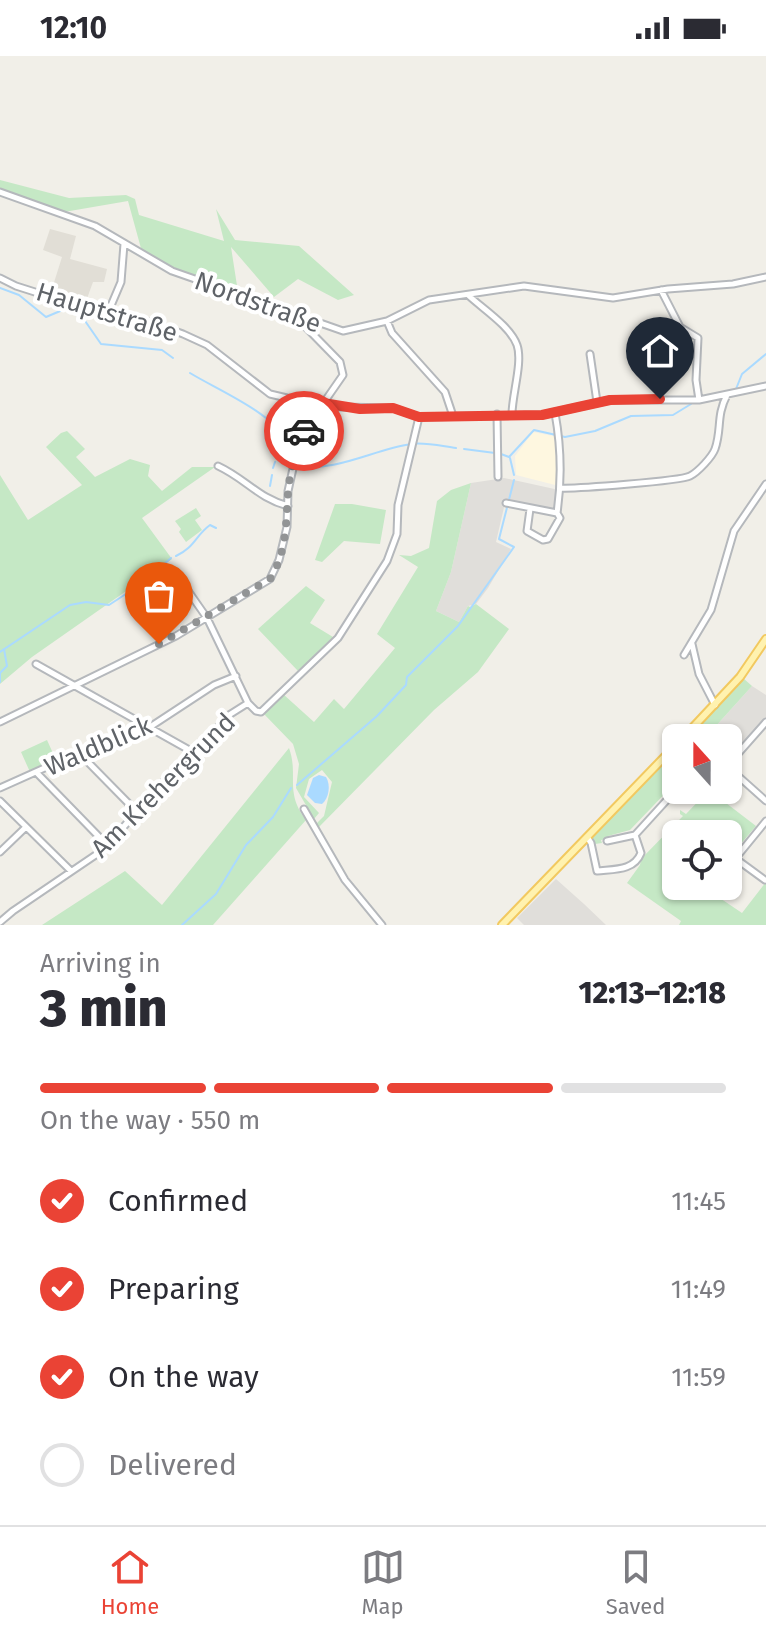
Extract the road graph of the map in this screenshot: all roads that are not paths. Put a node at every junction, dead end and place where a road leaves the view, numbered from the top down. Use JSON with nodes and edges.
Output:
{"nodes":[{"id":1,"x":0,"y":192,"type":"edge"},
{"id":2,"x":124,"y":244,"type":"junction"},
{"id":3,"x":766,"y":277,"type":"edge"},
{"id":4,"x":0,"y":278,"type":"edge"},
{"id":5,"x":661,"y":290,"type":"junction"},
{"id":6,"x":468,"y":295,"type":"junction"},
{"id":7,"x":293,"y":313,"type":"junction"},
{"id":8,"x":107,"y":315,"type":"junction"},
{"id":9,"x":387,"y":321,"type":"junction"},
{"id":10,"x":590,"y":354,"type":"dead end"},
{"id":11,"x":766,"y":386,"type":"edge"},
{"id":12,"x":727,"y":395,"type":"junction"},
{"id":13,"x":699,"y":400,"type":"junction"},
{"id":14,"x":597,"y":402,"type":"junction"},
{"id":15,"x":323,"y":403,"type":"junction"},
{"id":16,"x":555,"y":413,"type":"junction"},
{"id":17,"x":497,"y":414,"type":"junction"},
{"id":18,"x":512,"y":414,"type":"junction"},
{"id":19,"x":453,"y":416,"type":"junction"},
{"id":20,"x":419,"y":417,"type":"junction"},
{"id":21,"x":218,"y":466,"type":"dead end"},
{"id":22,"x":498,"y":477,"type":"dead end"},
{"id":23,"x":766,"y":484,"type":"edge"},
{"id":24,"x":560,"y":488,"type":"junction"},
{"id":25,"x":509,"y":504,"type":"dead end"},
{"id":26,"x":288,"y":506,"type":"junction"},
{"id":27,"x":530,"y":509,"type":"junction"},
{"id":28,"x":557,"y":513,"type":"junction"},
{"id":29,"x":184,"y":585,"type":"dead end"},
{"id":30,"x":207,"y":618,"type":"junction"},
{"id":31,"x":766,"y":639,"type":"edge"},
{"id":32,"x":692,"y":643,"type":"junction"},
{"id":33,"x":684,"y":655,"type":"dead end"},
{"id":34,"x":36,"y":664,"type":"dead end"},
{"id":35,"x":236,"y":676,"type":"junction"},
{"id":36,"x":73,"y":685,"type":"junction"},
{"id":37,"x":248,"y":703,"type":"junction"},
{"id":38,"x":715,"y":705,"type":"junction"},
{"id":39,"x":0,"y":722,"type":"edge"},
{"id":40,"x":766,"y":722,"type":"edge"},
{"id":41,"x":697,"y":724,"type":"edge"},
{"id":42,"x":150,"y":727,"type":"junction"},
{"id":43,"x":742,"y":750,"type":"edge"},
{"id":44,"x":191,"y":751,"type":"junction"},
{"id":45,"x":79,"y":753,"type":"junction"},
{"id":46,"x":662,"y":759,"type":"edge"},
{"id":47,"x":36,"y":772,"type":"junction"},
{"id":48,"x":742,"y":779,"type":"edge"},
{"id":49,"x":0,"y":788,"type":"edge"},
{"id":50,"x":0,"y":801,"type":"edge"},
{"id":51,"x":766,"y":801,"type":"edge"},
{"id":52,"x":663,"y":804,"type":"edge"},
{"id":53,"x":304,"y":809,"type":"dead end"},
{"id":54,"x":137,"y":812,"type":"junction"},
{"id":55,"x":766,"y":821,"type":"edge"},
{"id":56,"x":26,"y":827,"type":"junction"},
{"id":57,"x":635,"y":835,"type":"junction"},
{"id":58,"x":587,"y":837,"type":"junction"},
{"id":59,"x":607,"y":841,"type":"dead end"},
{"id":60,"x":107,"y":845,"type":"junction"},
{"id":61,"x":742,"y":850,"type":"edge"},
{"id":62,"x":0,"y":852,"type":"edge"},
{"id":63,"x":742,"y":864,"type":"edge"},
{"id":64,"x":71,"y":871,"type":"junction"},
{"id":65,"x":765,"y":880,"type":"edge"},
{"id":66,"x":0,"y":922,"type":"edge"},
{"id":67,"x":382,"y":925,"type":"edge"},
{"id":68,"x":502,"y":925,"type":"edge"}],
"edges":[{"from":1,"to":2,"type":"street","name":"Nordstraße"},
{"from":2,"to":7,"type":"street","name":"Nordstraße"},
{"from":2,"to":8,"type":"street"},
{"from":3,"to":5,"type":"street","name":"Nordstraße"},
{"from":4,"to":8,"type":"street","name":"Hauptstraße"},
{"from":5,"to":6,"type":"street","name":"Nordstraße"},
{"from":5,"to":13,"type":"street"},
{"from":6,"to":9,"type":"street","name":"Nordstraße"},
{"from":6,"to":18,"type":"street"},
{"from":7,"to":9,"type":"street","name":"Nordstraße"},
{"from":7,"to":15,"type":"street"},
{"from":8,"to":15,"type":"street","name":"Hauptstraße"},
{"from":9,"to":19,"type":"street"},
{"from":10,"to":14,"type":"street"},
{"from":11,"to":12,"type":"street","name":"Hauptstraße"},
{"from":12,"to":13,"type":"street","name":"Hauptstraße"},
{"from":12,"to":24,"type":"street"},
{"from":13,"to":14,"type":"street","name":"Hauptstraße"},
{"from":14,"to":16,"type":"street","name":"Hauptstraße"},
{"from":15,"to":20,"type":"street","name":"Hauptstraße"},
{"from":15,"to":26,"type":"street"},
{"from":16,"to":18,"type":"street","name":"Hauptstraße"},
{"from":16,"to":24,"type":"street"},
{"from":17,"to":18,"type":"street","name":"Hauptstraße"},
{"from":17,"to":19,"type":"street","name":"Hauptstraße"},
{"from":17,"to":22,"type":"street"},
{"from":19,"to":20,"type":"street","name":"Hauptstraße"},
{"from":20,"to":37,"type":"street"},
{"from":21,"to":26,"type":"street"},
{"from":23,"to":32,"type":"street"},
{"from":24,"to":28,"type":"street"},
{"from":25,"to":27,"type":"street"},
{"from":26,"to":30,"type":"street"},
{"from":27,"to":28,"type":"street"},
{"from":27,"to":28,"type":"street"},
{"from":29,"to":30,"type":"street"},
{"from":30,"to":35,"type":"street"},
{"from":30,"to":36,"type":"street"},
{"from":31,"to":38,"type":"main road"},
{"from":32,"to":33,"type":"street"},
{"from":32,"to":38,"type":"street"},
{"from":34,"to":36,"type":"street"},
{"from":35,"to":37,"type":"street"},
{"from":35,"to":42,"type":"street","name":"Waldblick"},
{"from":36,"to":39,"type":"street"},
{"from":36,"to":42,"type":"street"},
{"from":37,"to":44,"type":"street","name":"Am Krehergrund"},
{"from":38,"to":41,"type":"main road"},
{"from":40,"to":43,"type":"street"},
{"from":42,"to":44,"type":"street"},
{"from":42,"to":45,"type":"street","name":"Waldblick"},
{"from":44,"to":54,"type":"street","name":"Am Krehergrund"},
{"from":45,"to":47,"type":"street","name":"Waldblick"},
{"from":45,"to":54,"type":"street"},
{"from":46,"to":58,"type":"main road"},
{"from":47,"to":49,"type":"street","name":"Waldblick"},
{"from":47,"to":60,"type":"street"},
{"from":48,"to":51,"type":"street"},
{"from":50,"to":56,"type":"street"},
{"from":52,"to":57,"type":"street"},
{"from":53,"to":67,"type":"street"},
{"from":54,"to":60,"type":"street","name":"Am Krehergrund"},
{"from":55,"to":61,"type":"street"},
{"from":56,"to":62,"type":"street"},
{"from":56,"to":64,"type":"street"},
{"from":57,"to":58,"type":"street"},
{"from":57,"to":59,"type":"street"},
{"from":58,"to":68,"type":"main road"},
{"from":60,"to":64,"type":"street","name":"Am Krehergrund"},
{"from":63,"to":65,"type":"street"},
{"from":64,"to":66,"type":"street","name":"Am Krehergrund"}]}
